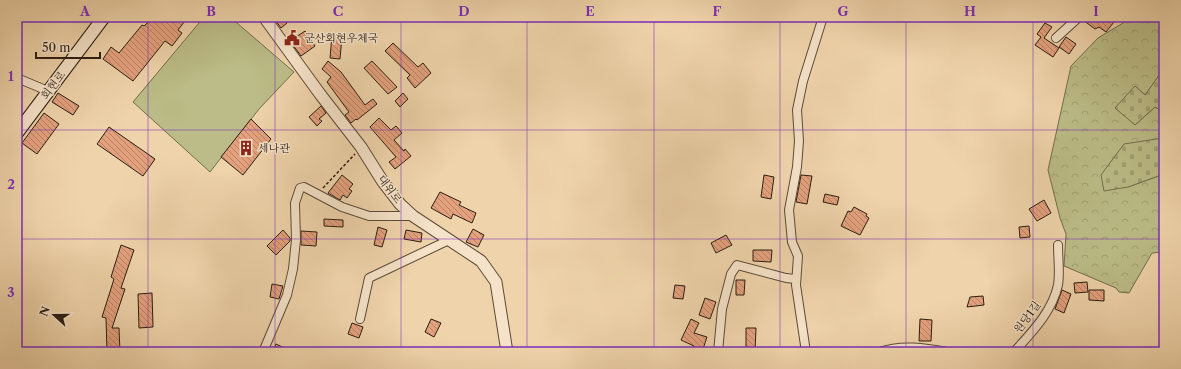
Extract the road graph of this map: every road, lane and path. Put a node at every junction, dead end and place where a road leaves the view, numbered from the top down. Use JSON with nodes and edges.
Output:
{"nodes":[{"id":1,"x":104,"y":17,"type":"edge"},
{"id":2,"x":264,"y":17,"type":"edge"},
{"id":3,"x":823,"y":17,"type":"edge"},
{"id":4,"x":1079,"y":17,"type":"edge"},
{"id":5,"x":1056,"y":38,"type":"dead end"},
{"id":6,"x":17,"y":78,"type":"edge"},
{"id":7,"x":48,"y":91,"type":"junction"},
{"id":8,"x":17,"y":133,"type":"edge"},
{"id":9,"x":361,"y":147,"type":"junction"},
{"id":10,"x":317,"y":194,"type":"junction"},
{"id":11,"x":413,"y":216,"type":"junction"},
{"id":12,"x":450,"y":240,"type":"junction"},
{"id":13,"x":1058,"y":245,"type":"dead end"},
{"id":14,"x":796,"y":278,"type":"junction"},
{"id":15,"x":360,"y":319,"type":"dead end"},
{"id":16,"x":263,"y":352,"type":"edge"},
{"id":17,"x":508,"y":352,"type":"edge"},
{"id":18,"x":718,"y":352,"type":"edge"},
{"id":19,"x":806,"y":352,"type":"edge"},
{"id":20,"x":880,"y":352,"type":"edge"},
{"id":21,"x":946,"y":352,"type":"edge"},
{"id":22,"x":1014,"y":352,"type":"edge"}],
"edges":[{"from":1,"to":7,"type":"main road","name":"회현로"},
{"from":2,"to":9,"type":"street","name":"대위로"},
{"from":3,"to":14,"type":"street"},
{"from":4,"to":5,"type":"street"},
{"from":6,"to":7,"type":"street"},
{"from":7,"to":8,"type":"main road","name":"회현로"},
{"from":9,"to":10,"type":"path"},
{"from":9,"to":11,"type":"street","name":"대위로"},
{"from":10,"to":11,"type":"street"},
{"from":10,"to":16,"type":"street"},
{"from":11,"to":12,"type":"street","name":"대위로"},
{"from":12,"to":15,"type":"street"},
{"from":12,"to":17,"type":"street","name":"대위로"},
{"from":13,"to":22,"type":"street","name":"원당1길"},
{"from":14,"to":18,"type":"street"},
{"from":14,"to":19,"type":"street"},
{"from":20,"to":21,"type":"street"}]}
